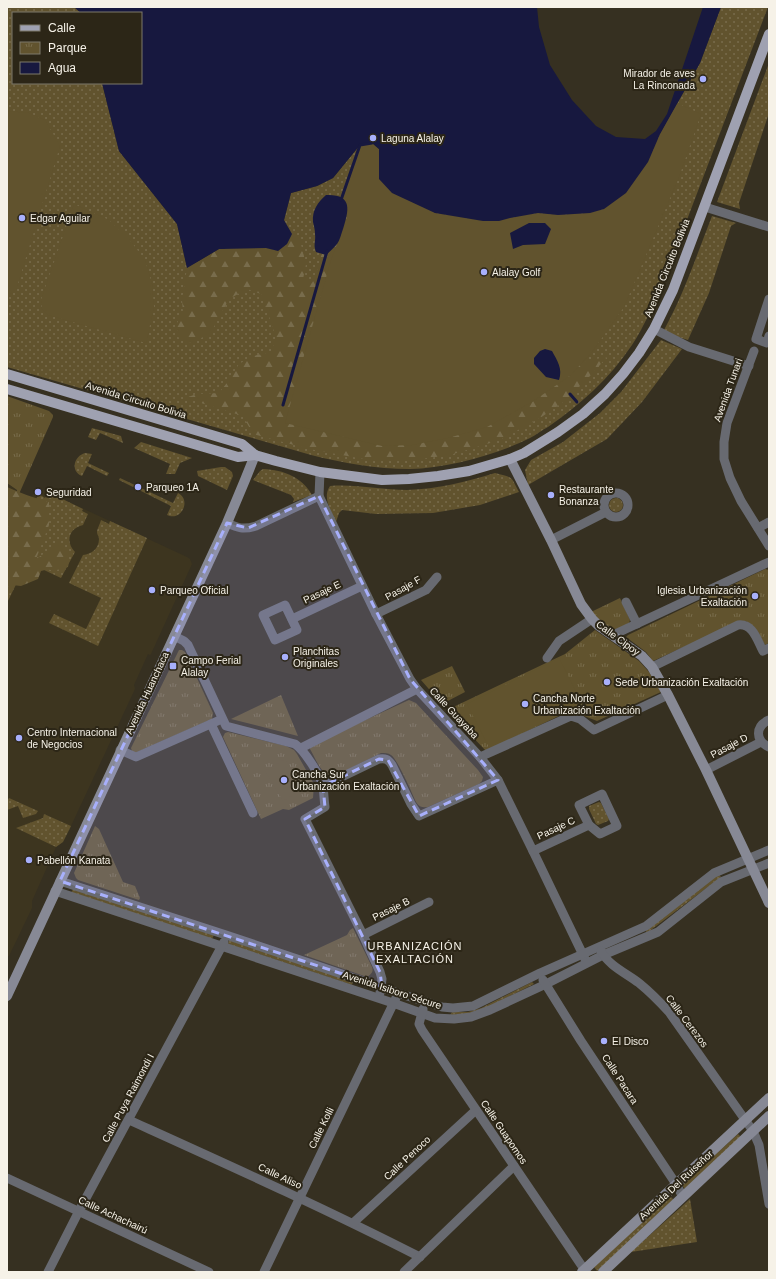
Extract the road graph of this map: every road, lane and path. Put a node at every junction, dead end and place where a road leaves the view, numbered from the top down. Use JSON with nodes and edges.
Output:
{"nodes":[{"id":1,"x":769,"y":34,"type":"edge"},
{"id":2,"x":704,"y":207,"type":"junction"},
{"id":3,"x":769,"y":227,"type":"edge"},
{"id":4,"x":769,"y":299,"type":"edge"},
{"id":5,"x":654,"y":329,"type":"junction"},
{"id":6,"x":769,"y":336,"type":"edge"},
{"id":7,"x":754,"y":351,"type":"dead end"},
{"id":8,"x":749,"y":366,"type":"junction"},
{"id":9,"x":7,"y":374,"type":"edge"},
{"id":10,"x":7,"y":389,"type":"edge"},
{"id":11,"x":255,"y":454,"type":"junction"},
{"id":12,"x":510,"y":459,"type":"junction"},
{"id":13,"x":320,"y":472,"type":"junction"},
{"id":14,"x":319,"y":496,"type":"junction"},
{"id":15,"x":606,"y":512,"type":"dead end"},
{"id":16,"x":227,"y":522,"type":"junction"},
{"id":17,"x":769,"y":522,"type":"edge"},
{"id":18,"x":758,"y":528,"type":"junction"},
{"id":19,"x":551,"y":540,"type":"junction"},
{"id":20,"x":769,"y":546,"type":"edge"},
{"id":21,"x":769,"y":562,"type":"edge"},
{"id":22,"x":437,"y":577,"type":"dead end"},
{"id":23,"x":362,"y":586,"type":"junction"},
{"id":24,"x":626,"y":602,"type":"dead end"},
{"id":25,"x":376,"y":614,"type":"junction"},
{"id":26,"x":292,"y":618,"type":"dead end"},
{"id":27,"x":592,"y":619,"type":"junction"},
{"id":28,"x":637,"y":624,"type":"junction"},
{"id":29,"x":174,"y":636,"type":"junction"},
{"id":30,"x":613,"y":636,"type":"junction"},
{"id":31,"x":769,"y":648,"type":"edge"},
{"id":32,"x":547,"y":658,"type":"dead end"},
{"id":33,"x":652,"y":667,"type":"junction"},
{"id":34,"x":417,"y":688,"type":"junction"},
{"id":35,"x":668,"y":694,"type":"junction"},
{"id":36,"x":222,"y":719,"type":"junction"},
{"id":37,"x":769,"y":720,"type":"edge"},
{"id":38,"x":211,"y":724,"type":"junction"},
{"id":39,"x":765,"y":744,"type":"edge"},
{"id":40,"x":300,"y":748,"type":"junction"},
{"id":41,"x":120,"y":750,"type":"junction"},
{"id":42,"x":480,"y":757,"type":"junction"},
{"id":43,"x":706,"y":770,"type":"junction"},
{"id":44,"x":498,"y":780,"type":"junction"},
{"id":45,"x":323,"y":786,"type":"junction"},
{"id":46,"x":253,"y":813,"type":"dead end"},
{"id":47,"x":589,"y":825,"type":"junction"},
{"id":48,"x":769,"y":850,"type":"edge"},
{"id":49,"x":533,"y":851,"type":"junction"},
{"id":50,"x":749,"y":858,"type":"junction"},
{"id":51,"x":769,"y":863,"type":"edge"},
{"id":52,"x":753,"y":869,"type":"junction"},
{"id":53,"x":60,"y":881,"type":"junction"},
{"id":54,"x":55,"y":891,"type":"junction"},
{"id":55,"x":429,"y":902,"type":"dead end"},
{"id":56,"x":769,"y":903,"type":"edge"},
{"id":57,"x":226,"y":934,"type":"junction"},
{"id":58,"x":363,"y":934,"type":"junction"},
{"id":59,"x":222,"y":946,"type":"junction"},
{"id":60,"x":599,"y":946,"type":"junction"},
{"id":61,"x":582,"y":954,"type":"junction"},
{"id":62,"x":604,"y":955,"type":"junction"},
{"id":63,"x":588,"y":963,"type":"junction"},
{"id":64,"x":540,"y":973,"type":"junction"},
{"id":65,"x":546,"y":984,"type":"junction"},
{"id":66,"x":382,"y":987,"type":"junction"},
{"id":67,"x":398,"y":993,"type":"junction"},
{"id":68,"x":7,"y":996,"type":"edge"},
{"id":69,"x":378,"y":998,"type":"junction"},
{"id":70,"x":425,"y":1002,"type":"junction"},
{"id":71,"x":393,"y":1003,"type":"junction"},
{"id":72,"x":422,"y":1013,"type":"junction"},
{"id":73,"x":769,"y":1098,"type":"edge"},
{"id":74,"x":476,"y":1110,"type":"junction"},
{"id":75,"x":769,"y":1116,"type":"edge"},
{"id":76,"x":129,"y":1120,"type":"junction"},
{"id":77,"x":745,"y":1121,"type":"junction"},
{"id":78,"x":753,"y":1131,"type":"junction"},
{"id":79,"x":514,"y":1166,"type":"junction"},
{"id":80,"x":7,"y":1178,"type":"edge"},
{"id":81,"x":676,"y":1184,"type":"junction"},
{"id":82,"x":299,"y":1197,"type":"junction"},
{"id":83,"x":683,"y":1197,"type":"junction"},
{"id":84,"x":769,"y":1204,"type":"edge"},
{"id":85,"x":79,"y":1211,"type":"junction"},
{"id":86,"x":353,"y":1222,"type":"junction"},
{"id":87,"x":420,"y":1257,"type":"junction"},
{"id":88,"x":584,"y":1271,"type":"edge"},
{"id":89,"x":48,"y":1272,"type":"edge"},
{"id":90,"x":209,"y":1272,"type":"edge"},
{"id":91,"x":264,"y":1272,"type":"edge"},
{"id":92,"x":404,"y":1272,"type":"edge"},
{"id":93,"x":603,"y":1272,"type":"edge"}],
"edges":[{"from":1,"to":2,"type":"main road","name":"Avenida Circuito Bolivia"},
{"from":2,"to":3,"type":"street"},
{"from":2,"to":5,"type":"main road","name":"Avenida Circuito Bolivia"},
{"from":4,"to":6,"type":"street"},
{"from":5,"to":8,"type":"street"},
{"from":5,"to":12,"type":"main road","name":"Avenida Circuito Bolivia"},
{"from":7,"to":8,"type":"street","name":"Avenida Tunari"},
{"from":8,"to":18,"type":"street","name":"Avenida Tunari"},
{"from":9,"to":11,"type":"main road","name":"Avenida Circuito Bolivia"},
{"from":10,"to":11,"type":"main road","name":"Avenida Circuito Bolivia"},
{"from":11,"to":13,"type":"main road","name":"Avenida Circuito Bolivia"},
{"from":11,"to":16,"type":"main road","name":"Avenida Huanchaca"},
{"from":12,"to":13,"type":"main road","name":"Avenida Circuito Bolivia"},
{"from":12,"to":19,"type":"main road","name":"Calle Cipoy"},
{"from":13,"to":14,"type":"street","name":"Calle Guayaba"},
{"from":14,"to":16,"type":"street"},
{"from":14,"to":23,"type":"street","name":"Calle Guayaba"},
{"from":15,"to":19,"type":"street"},
{"from":16,"to":29,"type":"main road","name":"Avenida Huanchaca"},
{"from":17,"to":18,"type":"street"},
{"from":18,"to":20,"type":"street","name":"Avenida Tunari"},
{"from":19,"to":27,"type":"main road","name":"Calle Cipoy"},
{"from":21,"to":28,"type":"street"},
{"from":22,"to":25,"type":"street","name":"Pasaje F"},
{"from":23,"to":25,"type":"street","name":"Calle Guayaba"},
{"from":23,"to":26,"type":"street","name":"Pasaje E"},
{"from":24,"to":28,"type":"street"},
{"from":25,"to":34,"type":"street","name":"Calle Guayaba"},
{"from":27,"to":30,"type":"main road","name":"Calle Cipoy"},
{"from":27,"to":32,"type":"street"},
{"from":28,"to":30,"type":"street"},
{"from":29,"to":36,"type":"street"},
{"from":29,"to":41,"type":"main road","name":"Avenida Huanchaca"},
{"from":30,"to":33,"type":"main road","name":"Calle Cipoy"},
{"from":31,"to":33,"type":"street"},
{"from":33,"to":35,"type":"main road","name":"Calle Cipoy"},
{"from":34,"to":40,"type":"street"},
{"from":34,"to":42,"type":"street","name":"Calle Guayaba"},
{"from":35,"to":42,"type":"street"},
{"from":35,"to":43,"type":"main road","name":"Calle Cipoy"},
{"from":36,"to":38,"type":"street"},
{"from":36,"to":40,"type":"street"},
{"from":37,"to":39,"type":"street","name":"Pasaje D"},
{"from":38,"to":41,"type":"street"},
{"from":38,"to":46,"type":"street"},
{"from":39,"to":43,"type":"street","name":"Pasaje D"},
{"from":40,"to":45,"type":"street"},
{"from":41,"to":53,"type":"main road","name":"Avenida Huanchaca"},
{"from":42,"to":44,"type":"street","name":"Calle Guayaba"},
{"from":43,"to":50,"type":"main road","name":"Calle Cipoy"},
{"from":44,"to":45,"type":"street"},
{"from":44,"to":49,"type":"street","name":"Calle Guayaba"},
{"from":45,"to":58,"type":"street"},
{"from":47,"to":47,"type":"street","name":"Pasaje C"},
{"from":47,"to":49,"type":"street","name":"Pasaje C"},
{"from":48,"to":50,"type":"street","name":"Avenida Isiboro Sécure"},
{"from":49,"to":61,"type":"street","name":"Calle Guayaba"},
{"from":50,"to":52,"type":"main road","name":"Calle Cipoy"},
{"from":50,"to":60,"type":"street","name":"Avenida Isiboro Sécure"},
{"from":51,"to":52,"type":"street","name":"Avenida Isiboro Sécure"},
{"from":52,"to":56,"type":"main road","name":"Calle Cipoy"},
{"from":52,"to":62,"type":"street","name":"Avenida Isiboro Sécure"},
{"from":53,"to":54,"type":"main road","name":"Avenida Huanchaca"},
{"from":53,"to":57,"type":"street","name":"Avenida Isiboro Sécure"},
{"from":54,"to":59,"type":"street","name":"Avenida Isiboro Sécure"},
{"from":54,"to":68,"type":"main road","name":"Avenida Huanchaca"},
{"from":55,"to":58,"type":"street","name":"Pasaje B"},
{"from":57,"to":59,"type":"street","name":"Calle Puya Raimondi I"},
{"from":57,"to":66,"type":"street","name":"Avenida Isiboro Sécure"},
{"from":58,"to":66,"type":"street"},
{"from":59,"to":69,"type":"street","name":"Avenida Isiboro Sécure"},
{"from":59,"to":76,"type":"street","name":"Calle Puya Raimondi I"},
{"from":60,"to":61,"type":"street","name":"Avenida Isiboro Sécure"},
{"from":60,"to":62,"type":"street","name":"Calle Cerezos"},
{"from":61,"to":63,"type":"street","name":"Calle Guayaba"},
{"from":61,"to":64,"type":"street","name":"Avenida Isiboro Sécure"},
{"from":62,"to":63,"type":"street","name":"Avenida Isiboro Sécure"},
{"from":62,"to":77,"type":"street","name":"Calle Cerezos"},
{"from":63,"to":65,"type":"street","name":"Avenida Isiboro Sécure"},
{"from":64,"to":65,"type":"street","name":"Calle Pacara"},
{"from":64,"to":70,"type":"street","name":"Avenida Isiboro Sécure"},
{"from":65,"to":72,"type":"street","name":"Avenida Isiboro Sécure"},
{"from":65,"to":81,"type":"street","name":"Calle Pacara"},
{"from":66,"to":67,"type":"street","name":"Avenida Isiboro Sécure"},
{"from":66,"to":69,"type":"street"},
{"from":67,"to":70,"type":"street","name":"Avenida Isiboro Sécure"},
{"from":67,"to":71,"type":"street","name":"Calle Kolli"},
{"from":69,"to":71,"type":"street","name":"Avenida Isiboro Sécure"},
{"from":70,"to":72,"type":"street","name":"Calle Guapomos"},
{"from":71,"to":72,"type":"street","name":"Avenida Isiboro Sécure"},
{"from":71,"to":82,"type":"street","name":"Calle Kolli"},
{"from":72,"to":74,"type":"street","name":"Calle Guapomos"},
{"from":73,"to":77,"type":"main road","name":"Avenida Del Ruiseñor"},
{"from":74,"to":79,"type":"street","name":"Calle Guapomos"},
{"from":74,"to":86,"type":"street","name":"Calle Penoco"},
{"from":75,"to":78,"type":"main road","name":"Avenida Del Ruiseñor"},
{"from":76,"to":82,"type":"street","name":"Calle Aliso"},
{"from":76,"to":85,"type":"street","name":"Calle Puya Raimondi I"},
{"from":77,"to":78,"type":"street","name":"Calle Cerezos"},
{"from":77,"to":81,"type":"main road","name":"Avenida Del Ruiseñor"},
{"from":78,"to":83,"type":"main road","name":"Avenida Del Ruiseñor"},
{"from":78,"to":84,"type":"street","name":"Calle Cerezos"},
{"from":79,"to":87,"type":"street"},
{"from":79,"to":88,"type":"street","name":"Calle Guapomos"},
{"from":80,"to":85,"type":"street","name":"Calle Achachairú"},
{"from":81,"to":83,"type":"street","name":"Calle Pacara"},
{"from":81,"to":88,"type":"main road","name":"Avenida Del Ruiseñor"},
{"from":82,"to":86,"type":"street","name":"Calle Aliso"},
{"from":82,"to":91,"type":"street","name":"Calle Kolli"},
{"from":83,"to":93,"type":"main road","name":"Avenida Del Ruiseñor"},
{"from":85,"to":89,"type":"street","name":"Calle Puya Raimondi I"},
{"from":85,"to":90,"type":"street","name":"Calle Achachairú"},
{"from":86,"to":87,"type":"street","name":"Calle Aliso"},
{"from":87,"to":92,"type":"street"}]}
